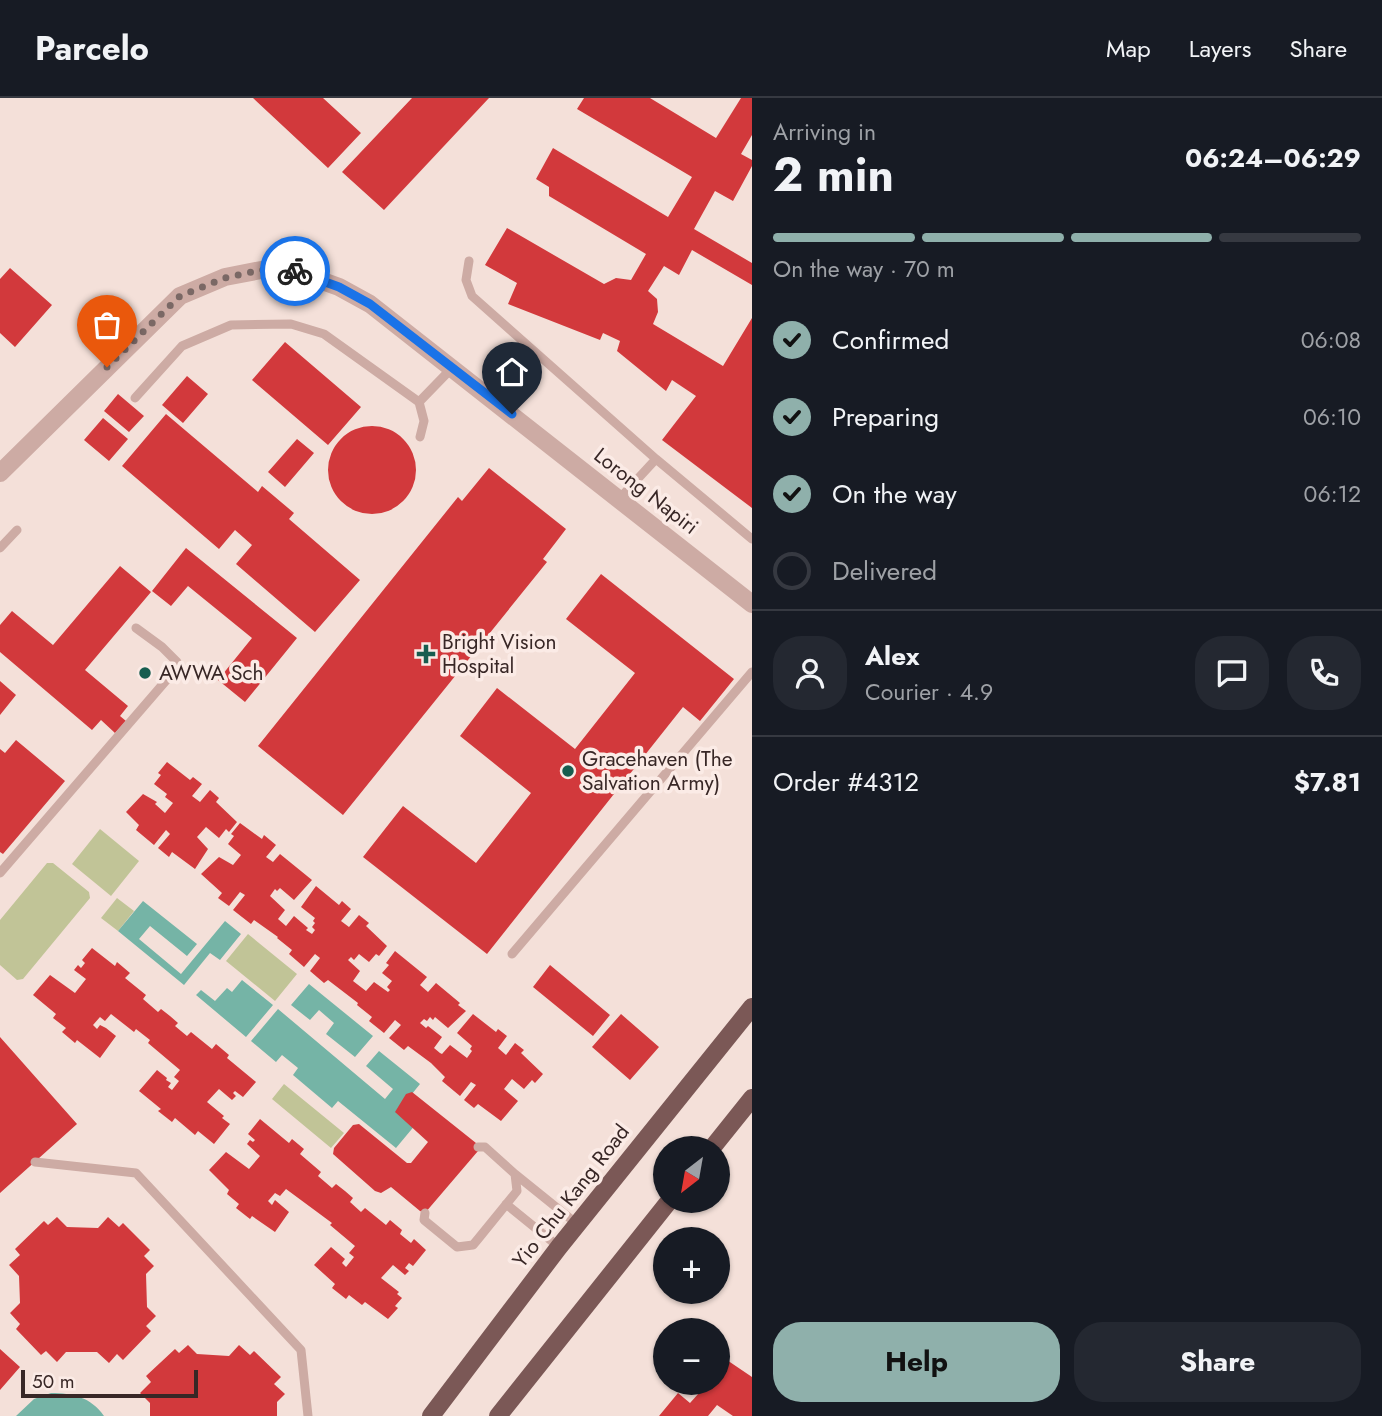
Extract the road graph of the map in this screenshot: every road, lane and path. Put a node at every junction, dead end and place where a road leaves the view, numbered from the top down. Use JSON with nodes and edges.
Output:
{"nodes":[{"id":1,"x":469,"y":261,"type":"dead end"},
{"id":2,"x":452,"y":368,"type":"junction"},
{"id":3,"x":135,"y":397,"type":"dead end"},
{"id":4,"x":419,"y":402,"type":"junction"},
{"id":5,"x":419,"y":437,"type":"dead end"},
{"id":6,"x":656,"y":459,"type":"junction"},
{"id":7,"x":0,"y":473,"type":"edge"},
{"id":8,"x":620,"y":498,"type":"junction"},
{"id":9,"x":17,"y":530,"type":"dead end"},
{"id":10,"x":752,"y":539,"type":"edge"},
{"id":11,"x":0,"y":548,"type":"edge"},
{"id":12,"x":752,"y":604,"type":"edge"},
{"id":13,"x":136,"y":628,"type":"dead end"},
{"id":14,"x":752,"y":672,"type":"edge"},
{"id":15,"x":0,"y":873,"type":"edge"},
{"id":16,"x":512,"y":954,"type":"dead end"},
{"id":17,"x":752,"y":1007,"type":"edge"},
{"id":18,"x":752,"y":1098,"type":"edge"},
{"id":19,"x":722,"y":1136,"type":"edge"},
{"id":20,"x":478,"y":1147,"type":"dead end"},
{"id":21,"x":35,"y":1162,"type":"dead end"},
{"id":22,"x":515,"y":1174,"type":"junction"},
{"id":23,"x":506,"y":1204,"type":"junction"},
{"id":24,"x":425,"y":1213,"type":"dead end"},
{"id":25,"x":660,"y":1213,"type":"edge"},
{"id":26,"x":577,"y":1224,"type":"junction"},
{"id":27,"x":559,"y":1247,"type":"junction"},
{"id":28,"x":308,"y":1416,"type":"edge"},
{"id":29,"x":430,"y":1416,"type":"edge"},
{"id":30,"x":498,"y":1416,"type":"edge"}],
"edges":[{"from":1,"to":6,"type":"lane"},
{"from":2,"to":4,"type":"lane"},
{"from":2,"to":7,"type":"street"},
{"from":2,"to":8,"type":"street","name":"Lorong Napiri"},
{"from":3,"to":4,"type":"lane"},
{"from":4,"to":5,"type":"lane"},
{"from":6,"to":8,"type":"lane"},
{"from":6,"to":10,"type":"lane"},
{"from":8,"to":12,"type":"street","name":"Lorong Napiri"},
{"from":9,"to":11,"type":"lane"},
{"from":13,"to":15,"type":"lane"},
{"from":14,"to":16,"type":"lane"},
{"from":17,"to":26,"type":"main road","name":"Yio Chu Kang Road"},
{"from":18,"to":19,"type":"main road"},
{"from":20,"to":22,"type":"lane"},
{"from":21,"to":28,"type":"lane"},
{"from":22,"to":23,"type":"lane"},
{"from":22,"to":26,"type":"lane"},
{"from":23,"to":24,"type":"lane"},
{"from":23,"to":27,"type":"lane"},
{"from":25,"to":30,"type":"main road"},
{"from":26,"to":27,"type":"main road","name":"Yio Chu Kang Road"},
{"from":27,"to":29,"type":"main road","name":"Yio Chu Kang Road"}]}
